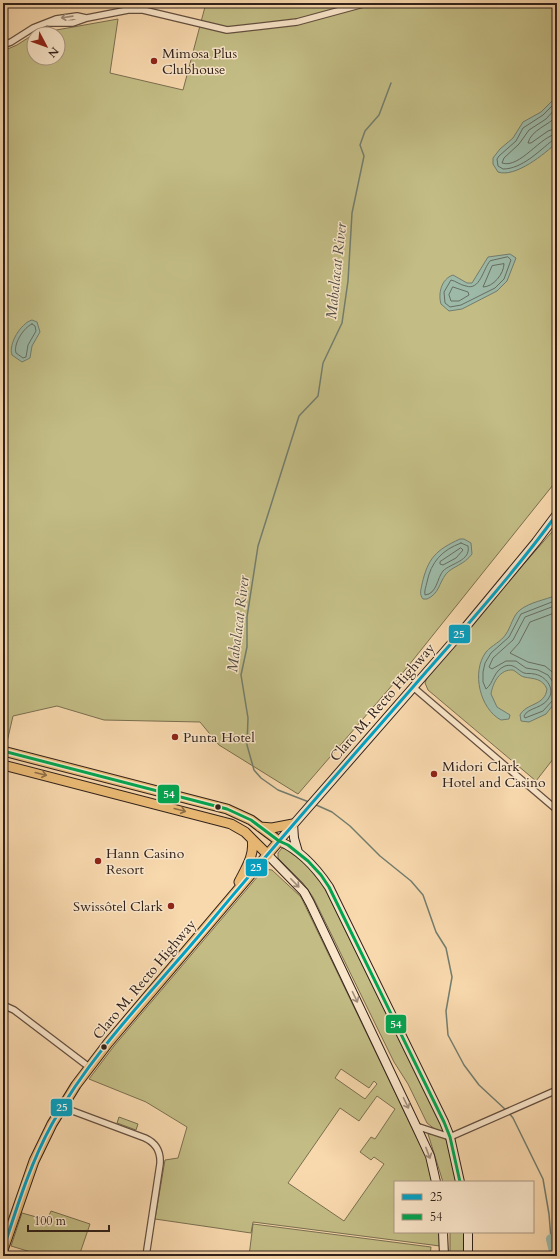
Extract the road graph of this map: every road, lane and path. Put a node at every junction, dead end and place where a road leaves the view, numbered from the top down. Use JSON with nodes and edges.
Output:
{"nodes":[{"id":1,"x":145,"y":3,"type":"edge"},
{"id":2,"x":367,"y":3,"type":"edge"},
{"id":3,"x":143,"y":10,"type":"junction"},
{"id":4,"x":3,"y":45,"type":"edge"},
{"id":5,"x":557,"y":514,"type":"edge"},
{"id":6,"x":413,"y":687,"type":"junction"},
{"id":7,"x":3,"y":751,"type":"edge"},
{"id":8,"x":3,"y":765,"type":"edge"},
{"id":9,"x":557,"y":810,"type":"edge"},
{"id":10,"x":293,"y":824,"type":"junction"},
{"id":11,"x":260,"y":827,"type":"junction"},
{"id":12,"x":252,"y":839,"type":"junction"},
{"id":13,"x":279,"y":841,"type":"junction"},
{"id":14,"x":298,"y":853,"type":"junction"},
{"id":15,"x":268,"y":854,"type":"junction"},
{"id":16,"x":232,"y":895,"type":"junction"},
{"id":17,"x":3,"y":1005,"type":"edge"},
{"id":18,"x":89,"y":1067,"type":"junction"},
{"id":19,"x":557,"y":1090,"type":"edge"},
{"id":20,"x":62,"y":1107,"type":"junction"},
{"id":21,"x":416,"y":1126,"type":"junction"},
{"id":22,"x":450,"y":1137,"type":"junction"},
{"id":23,"x":436,"y":1181,"type":"edge"},
{"id":24,"x":460,"y":1181,"type":"edge"},
{"id":25,"x":443,"y":1233,"type":"edge"},
{"id":26,"x":468,"y":1233,"type":"edge"},
{"id":27,"x":3,"y":1250,"type":"edge"},
{"id":28,"x":146,"y":1256,"type":"edge"},
{"id":29,"x":444,"y":1256,"type":"edge"},
{"id":30,"x":468,"y":1256,"type":"edge"}],
"edges":[{"from":1,"to":3,"type":"street"},
{"from":2,"to":3,"type":"street"},
{"from":3,"to":4,"type":"street"},
{"from":5,"to":6,"type":"main road","name":"Claro M. Recto Highway"},
{"from":6,"to":9,"type":"street"},
{"from":6,"to":10,"type":"main road","name":"Claro M. Recto Highway"},
{"from":7,"to":11,"type":"main road"},
{"from":8,"to":12,"type":"main road","one_way":true},
{"from":10,"to":11,"type":"main road"},
{"from":10,"to":13,"type":"main road","name":"Claro M. Recto Highway"},
{"from":10,"to":14,"type":"main road"},
{"from":11,"to":13,"type":"main road"},
{"from":12,"to":15,"type":"main road"},
{"from":12,"to":16,"type":"main road"},
{"from":13,"to":14,"type":"main road"},
{"from":13,"to":15,"type":"main road","name":"Claro M. Recto Highway"},
{"from":14,"to":22,"type":"main road"},
{"from":15,"to":16,"type":"main road","name":"Claro M. Recto Highway"},
{"from":15,"to":21,"type":"main road","one_way":true},
{"from":16,"to":18,"type":"main road","name":"Claro M. Recto Highway"},
{"from":17,"to":18,"type":"street"},
{"from":18,"to":20,"type":"main road","name":"Claro M. Recto Highway"},
{"from":19,"to":22,"type":"street"},
{"from":20,"to":27,"type":"main road","name":"Claro M. Recto Highway"},
{"from":20,"to":28,"type":"street"},
{"from":21,"to":22,"type":"street"},
{"from":21,"to":23,"type":"main road","one_way":true},
{"from":22,"to":24,"type":"main road"},
{"from":25,"to":29,"type":"main road"},
{"from":26,"to":30,"type":"main road"}]}
